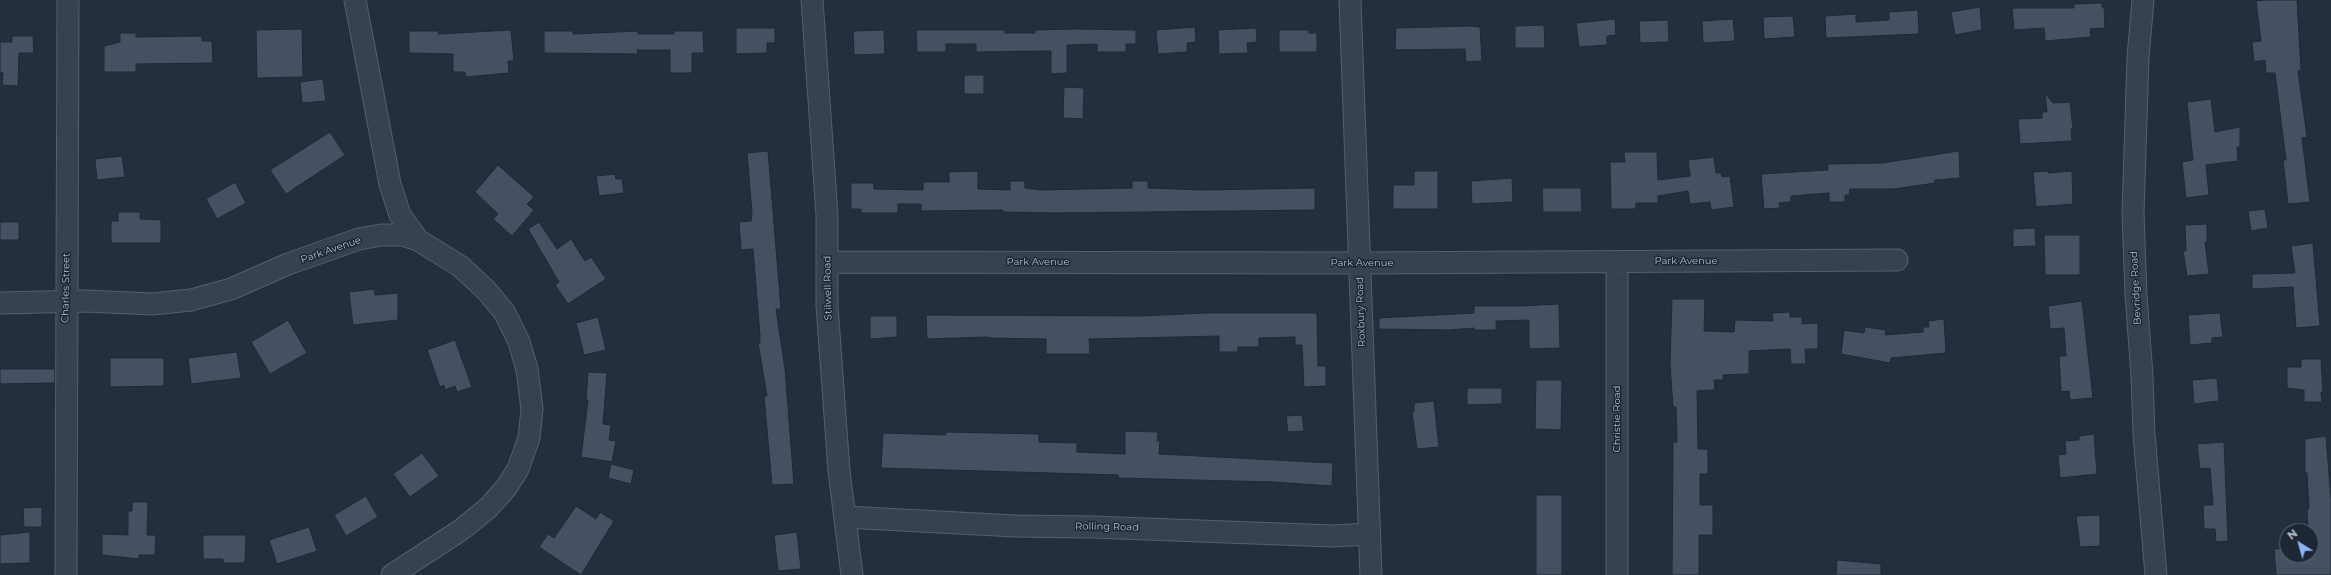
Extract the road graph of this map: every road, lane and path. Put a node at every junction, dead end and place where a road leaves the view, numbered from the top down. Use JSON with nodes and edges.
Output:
{"nodes":[{"id":1,"x":68,"y":0,"type":"edge"},
{"id":2,"x":355,"y":0,"type":"edge"},
{"id":3,"x":812,"y":0,"type":"edge"},
{"id":4,"x":1350,"y":0,"type":"edge"},
{"id":5,"x":2143,"y":0,"type":"edge"},
{"id":6,"x":418,"y":240,"type":"junction"},
{"id":7,"x":1897,"y":260,"type":"dead end"},
{"id":8,"x":828,"y":262,"type":"junction"},
{"id":9,"x":1617,"y":262,"type":"junction"},
{"id":10,"x":1359,"y":263,"type":"junction"},
{"id":11,"x":0,"y":303,"type":"edge"},
{"id":12,"x":66,"y":303,"type":"junction"},
{"id":13,"x":845,"y":517,"type":"junction"},
{"id":14,"x":1368,"y":534,"type":"junction"},
{"id":15,"x":66,"y":575,"type":"edge"},
{"id":16,"x":392,"y":575,"type":"edge"},
{"id":17,"x":852,"y":575,"type":"edge"},
{"id":18,"x":1371,"y":575,"type":"edge"},
{"id":19,"x":1617,"y":575,"type":"edge"},
{"id":20,"x":2156,"y":575,"type":"edge"}],
"edges":[{"from":1,"to":12,"type":"street","name":"Charles Street"},
{"from":2,"to":6,"type":"street"},
{"from":3,"to":8,"type":"street","name":"Stilwell Road"},
{"from":4,"to":10,"type":"street","name":"Roxbury Road"},
{"from":5,"to":20,"type":"street","name":"Bevridge Road"},
{"from":6,"to":12,"type":"street","name":"Park Avenue"},
{"from":6,"to":16,"type":"street"},
{"from":7,"to":9,"type":"street","name":"Park Avenue"},
{"from":8,"to":10,"type":"street","name":"Park Avenue"},
{"from":8,"to":13,"type":"street","name":"Stilwell Road"},
{"from":9,"to":10,"type":"street","name":"Park Avenue"},
{"from":9,"to":19,"type":"street","name":"Christie Road"},
{"from":10,"to":14,"type":"street","name":"Roxbury Road"},
{"from":11,"to":12,"type":"street","name":"Park Avenue"},
{"from":12,"to":15,"type":"street","name":"Charles Street"},
{"from":13,"to":14,"type":"street","name":"Rolling Road"},
{"from":13,"to":17,"type":"street","name":"Stilwell Road"},
{"from":14,"to":18,"type":"street","name":"Roxbury Road"}]}
